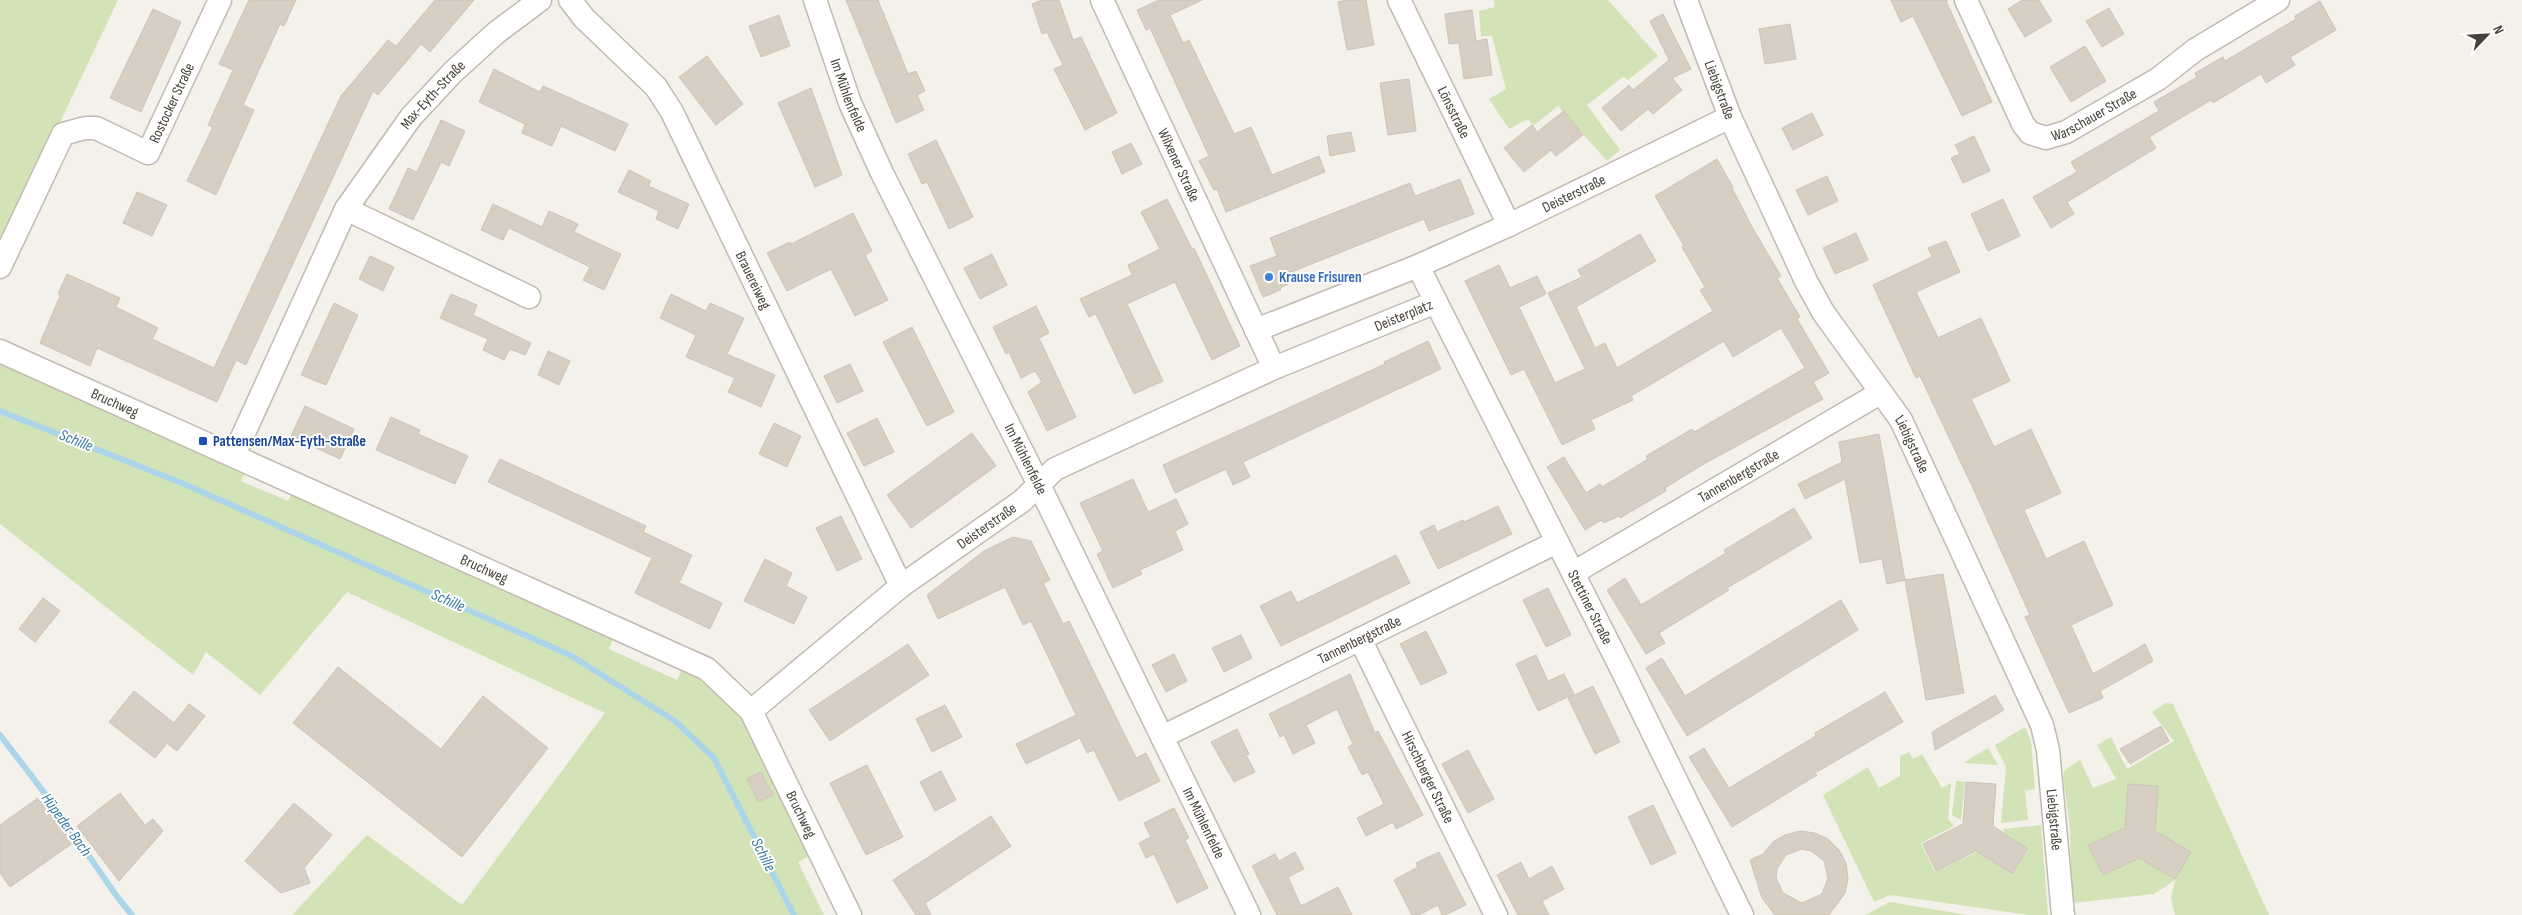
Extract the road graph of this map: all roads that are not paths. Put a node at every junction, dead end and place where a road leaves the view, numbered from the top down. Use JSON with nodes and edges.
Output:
{"nodes":[{"id":1,"x":220,"y":0,"type":"edge"},
{"id":2,"x":540,"y":0,"type":"edge"},
{"id":3,"x":570,"y":0,"type":"edge"},
{"id":4,"x":815,"y":0,"type":"edge"},
{"id":5,"x":1102,"y":0,"type":"edge"},
{"id":6,"x":1399,"y":0,"type":"edge"},
{"id":7,"x":1686,"y":0,"type":"edge"},
{"id":8,"x":1966,"y":0,"type":"edge"},
{"id":9,"x":2278,"y":0,"type":"edge"},
{"id":10,"x":1730,"y":117,"type":"junction"},
{"id":11,"x":346,"y":209,"type":"junction"},
{"id":12,"x":1509,"y":225,"type":"junction"},
{"id":13,"x":1418,"y":266,"type":"junction"},
{"id":14,"x":0,"y":267,"type":"edge"},
{"id":15,"x":529,"y":297,"type":"dead end"},
{"id":16,"x":1436,"y":302,"type":"junction"},
{"id":17,"x":1256,"y":330,"type":"junction"},
{"id":18,"x":0,"y":350,"type":"edge"},
{"id":19,"x":1274,"y":368,"type":"junction"},
{"id":20,"x":1880,"y":393,"type":"junction"},
{"id":21,"x":234,"y":455,"type":"junction"},
{"id":22,"x":1039,"y":485,"type":"junction"},
{"id":23,"x":1557,"y":542,"type":"junction"},
{"id":24,"x":1573,"y":573,"type":"junction"},
{"id":25,"x":901,"y":586,"type":"junction"},
{"id":26,"x":1360,"y":638,"type":"junction"},
{"id":27,"x":751,"y":711,"type":"junction"},
{"id":28,"x":1162,"y":737,"type":"junction"},
{"id":29,"x":850,"y":915,"type":"edge"},
{"id":30,"x":1249,"y":915,"type":"edge"},
{"id":31,"x":1496,"y":915,"type":"edge"},
{"id":32,"x":1742,"y":915,"type":"edge"},
{"id":33,"x":2063,"y":915,"type":"edge"}],
"edges":[{"from":1,"to":14,"type":"street","name":"Rostocker Straße"},
{"from":2,"to":11,"type":"street","name":"Max-Eyth-Straße"},
{"from":3,"to":25,"type":"street","name":"Brauereiweg"},
{"from":4,"to":22,"type":"street","name":"Im Mühlenfelde"},
{"from":5,"to":17,"type":"street","name":"Wilxener Straße"},
{"from":6,"to":12,"type":"street","name":"Lönsstraße"},
{"from":7,"to":10,"type":"street","name":"Liebigstraße"},
{"from":8,"to":9,"type":"street","name":"Warschauer Straße"},
{"from":10,"to":12,"type":"street","name":"Deisterstraße"},
{"from":10,"to":20,"type":"street","name":"Liebigstraße"},
{"from":11,"to":15,"type":"street"},
{"from":11,"to":21,"type":"street","name":"Max-Eyth-Straße"},
{"from":12,"to":13,"type":"street","name":"Deisterstraße"},
{"from":13,"to":16,"type":"street","name":"Deisterplatz"},
{"from":13,"to":17,"type":"street"},
{"from":16,"to":19,"type":"street","name":"Deisterplatz"},
{"from":16,"to":23,"type":"street","name":"Stettiner Straße"},
{"from":17,"to":19,"type":"street"},
{"from":18,"to":21,"type":"street","name":"Bruchweg"},
{"from":19,"to":22,"type":"street","name":"Deisterstraße"},
{"from":20,"to":24,"type":"street","name":"Tannenbergstraße"},
{"from":20,"to":33,"type":"street","name":"Liebigstraße"},
{"from":21,"to":27,"type":"street","name":"Bruchweg"},
{"from":22,"to":25,"type":"street","name":"Deisterstraße"},
{"from":22,"to":28,"type":"street","name":"Im Mühlenfelde"},
{"from":23,"to":24,"type":"street","name":"Stettiner Straße"},
{"from":23,"to":26,"type":"street","name":"Tannenbergstraße"},
{"from":24,"to":32,"type":"street","name":"Stettiner Straße"},
{"from":25,"to":27,"type":"street","name":"Deisterstraße"},
{"from":26,"to":28,"type":"street","name":"Tannenbergstraße"},
{"from":26,"to":31,"type":"street","name":"Hirschberger Straße"},
{"from":27,"to":29,"type":"street","name":"Bruchweg"},
{"from":28,"to":30,"type":"street","name":"Im Mühlenfelde"}]}
